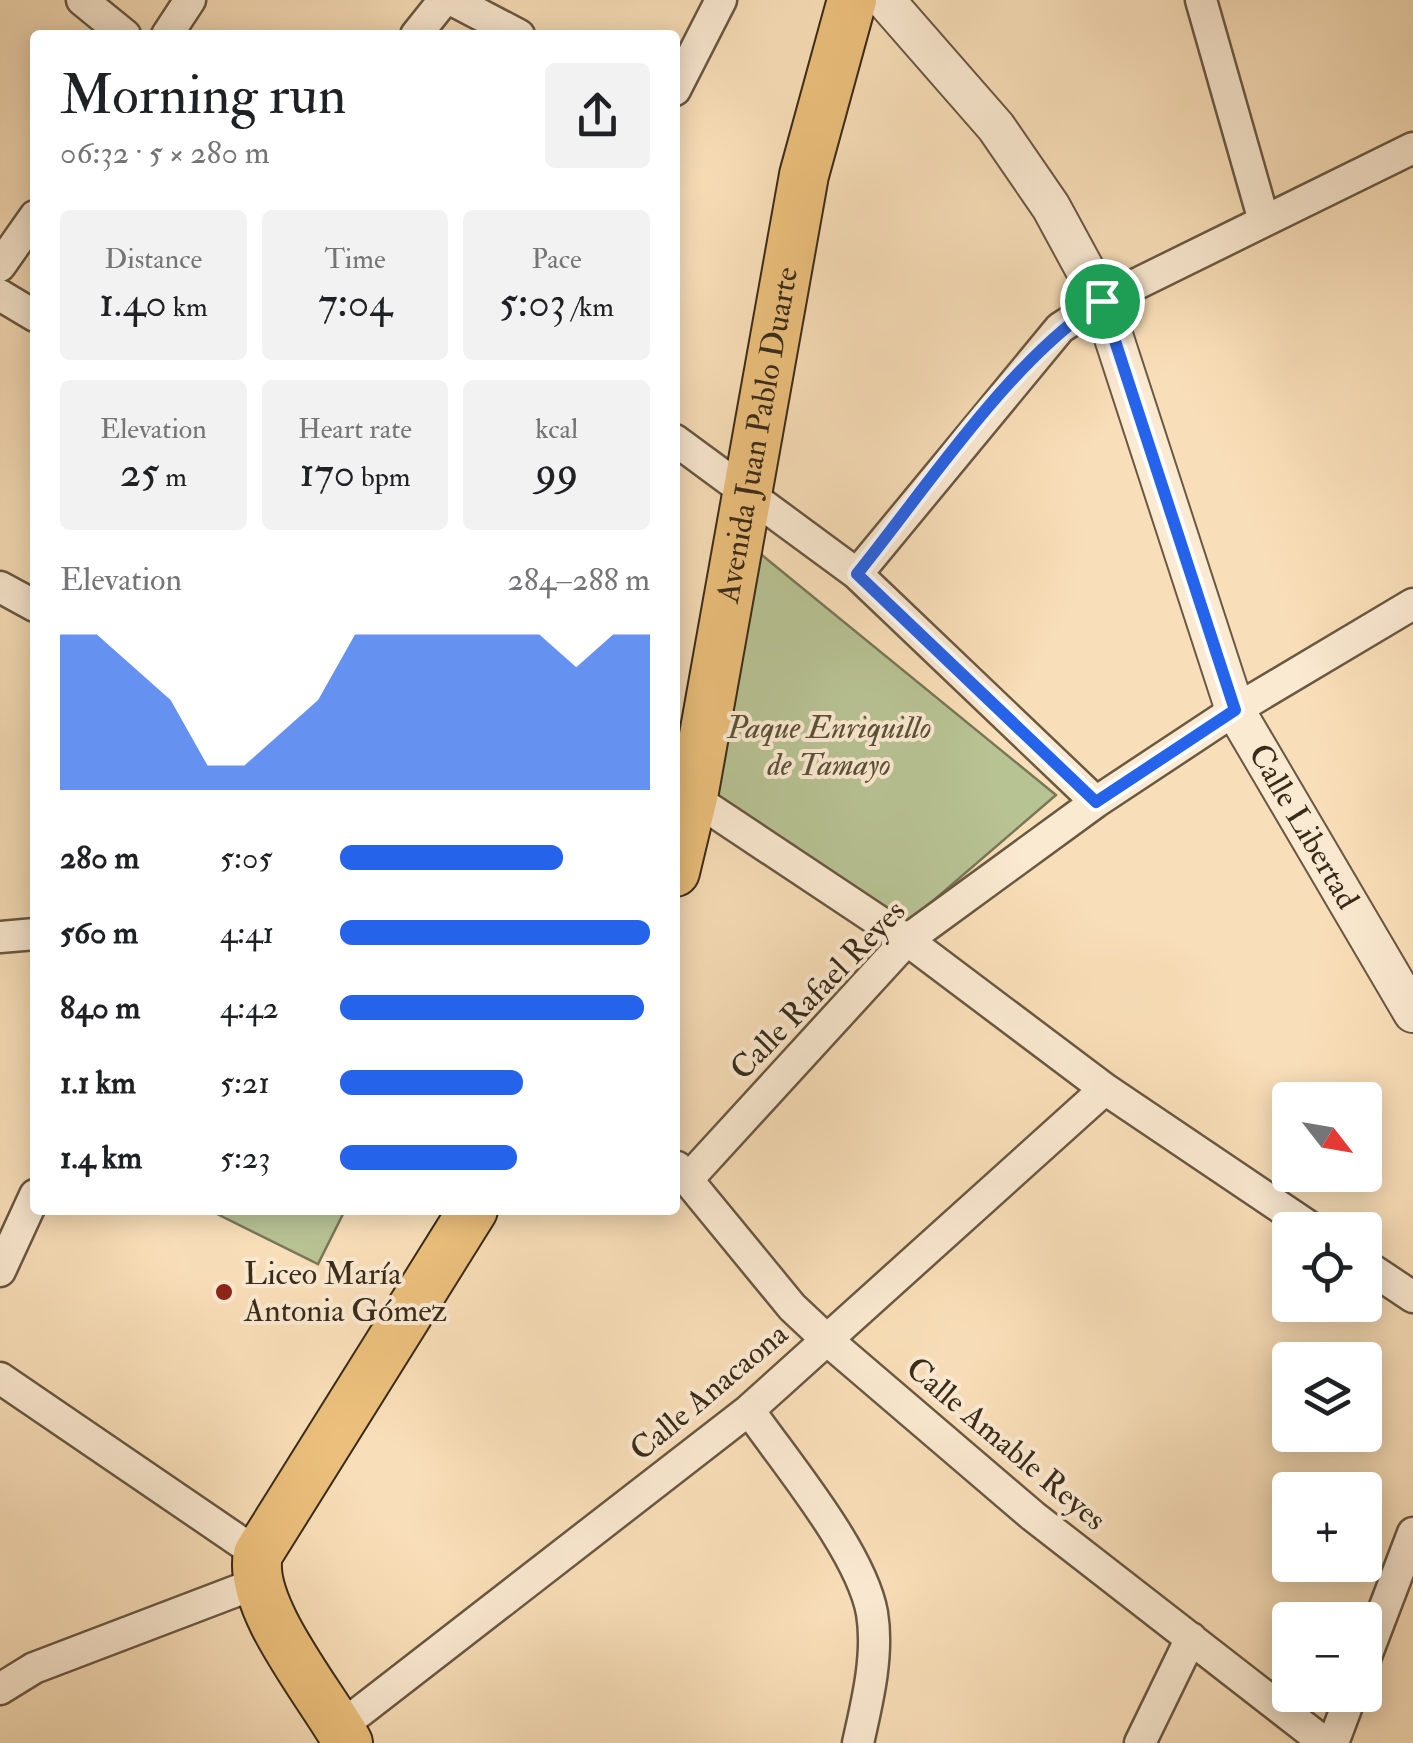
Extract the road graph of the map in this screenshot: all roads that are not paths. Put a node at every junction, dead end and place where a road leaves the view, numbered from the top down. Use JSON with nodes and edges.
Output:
{"nodes":[{"id":1,"x":82,"y":0,"type":"edge"},
{"id":2,"x":190,"y":0,"type":"edge"},
{"id":3,"x":444,"y":0,"type":"edge"},
{"id":4,"x":452,"y":0,"type":"edge"},
{"id":5,"x":721,"y":0,"type":"edge"},
{"id":6,"x":852,"y":0,"type":"edge"},
{"id":7,"x":1201,"y":0,"type":"edge"},
{"id":8,"x":898,"y":5,"type":"edge"},
{"id":9,"x":119,"y":30,"type":"edge"},
{"id":10,"x":169,"y":30,"type":"edge"},
{"id":11,"x":420,"y":30,"type":"edge"},
{"id":12,"x":509,"y":30,"type":"edge"},
{"id":13,"x":680,"y":80,"type":"edge"},
{"id":14,"x":1413,"y":148,"type":"edge"},
{"id":15,"x":1264,"y":222,"type":"junction"},
{"id":16,"x":30,"y":223,"type":"edge"},
{"id":17,"x":0,"y":266,"type":"edge"},
{"id":18,"x":0,"y":296,"type":"edge"},
{"id":19,"x":1102,"y":301,"type":"junction"},
{"id":20,"x":30,"y":313,"type":"edge"},
{"id":21,"x":680,"y":444,"type":"edge"},
{"id":22,"x":745,"y":493,"type":"junction"},
{"id":23,"x":857,"y":574,"type":"junction"},
{"id":24,"x":0,"y":587,"type":"edge"},
{"id":25,"x":30,"y":603,"type":"edge"},
{"id":26,"x":1413,"y":604,"type":"edge"},
{"id":27,"x":1235,"y":710,"type":"junction"},
{"id":28,"x":684,"y":792,"type":"edge"},
{"id":29,"x":1096,"y":802,"type":"junction"},
{"id":30,"x":680,"y":828,"type":"edge"},
{"id":31,"x":30,"y":934,"type":"edge"},
{"id":32,"x":0,"y":936,"type":"edge"},
{"id":33,"x":906,"y":940,"type":"junction"},
{"id":34,"x":1413,"y":1013,"type":"edge"},
{"id":35,"x":1105,"y":1088,"type":"junction"},
{"id":36,"x":682,"y":1172,"type":"edge"},
{"id":37,"x":30,"y":1206,"type":"edge"},
{"id":38,"x":1288,"y":1212,"type":"edge"},
{"id":39,"x":470,"y":1215,"type":"edge"},
{"id":40,"x":0,"y":1271,"type":"edge"},
{"id":41,"x":1382,"y":1276,"type":"edge"},
{"id":42,"x":1413,"y":1297,"type":"edge"},
{"id":43,"x":826,"y":1339,"type":"junction"},
{"id":44,"x":0,"y":1378,"type":"edge"},
{"id":45,"x":750,"y":1410,"type":"junction"},
{"id":46,"x":1413,"y":1533,"type":"edge"},
{"id":47,"x":257,"y":1569,"type":"junction"},
{"id":48,"x":1382,"y":1614,"type":"edge"},
{"id":49,"x":1191,"y":1638,"type":"junction"},
{"id":50,"x":0,"y":1689,"type":"edge"},
{"id":51,"x":1345,"y":1712,"type":"edge"},
{"id":52,"x":344,"y":1736,"type":"edge"},
{"id":53,"x":858,"y":1743,"type":"edge"},
{"id":54,"x":1140,"y":1743,"type":"edge"},
{"id":55,"x":1325,"y":1743,"type":"edge"},
{"id":56,"x":1333,"y":1743,"type":"edge"}],
"edges":[{"from":1,"to":9,"type":"street"},
{"from":2,"to":10,"type":"street"},
{"from":3,"to":11,"type":"street"},
{"from":4,"to":12,"type":"street"},
{"from":5,"to":13,"type":"street"},
{"from":6,"to":22,"type":"main road","name":"Avenida Juan Pablo Duarte"},
{"from":7,"to":15,"type":"street"},
{"from":8,"to":19,"type":"street","name":"Calle Libertad"},
{"from":14,"to":15,"type":"street"},
{"from":15,"to":19,"type":"street"},
{"from":16,"to":17,"type":"street"},
{"from":18,"to":20,"type":"street"},
{"from":19,"to":23,"type":"street"},
{"from":19,"to":27,"type":"street","name":"Calle Libertad"},
{"from":21,"to":22,"type":"street"},
{"from":22,"to":23,"type":"street"},
{"from":22,"to":28,"type":"main road","name":"Avenida Juan Pablo Duarte"},
{"from":23,"to":29,"type":"street"},
{"from":24,"to":25,"type":"street"},
{"from":26,"to":27,"type":"street","name":"Calle Rafael Reyes"},
{"from":27,"to":29,"type":"street","name":"Calle Rafael Reyes"},
{"from":27,"to":34,"type":"street","name":"Calle Libertad"},
{"from":28,"to":30,"type":"main road","name":"Avenida Juan Pablo Duarte"},
{"from":28,"to":33,"type":"street"},
{"from":29,"to":33,"type":"street","name":"Calle Rafael Reyes"},
{"from":31,"to":32,"type":"street"},
{"from":33,"to":35,"type":"street"},
{"from":33,"to":36,"type":"street","name":"Calle Rafael Reyes"},
{"from":35,"to":38,"type":"street"},
{"from":35,"to":43,"type":"street","name":"Calle Anacaona"},
{"from":36,"to":43,"type":"street","name":"Calle Amable Reyes"},
{"from":37,"to":40,"type":"street"},
{"from":39,"to":47,"type":"main road"},
{"from":41,"to":42,"type":"street"},
{"from":43,"to":45,"type":"street","name":"Calle Anacaona"},
{"from":43,"to":49,"type":"street","name":"Calle Amable Reyes"},
{"from":44,"to":47,"type":"street"},
{"from":45,"to":52,"type":"street","name":"Calle Anacaona"},
{"from":45,"to":53,"type":"street"},
{"from":46,"to":48,"type":"street"},
{"from":47,"to":50,"type":"street"},
{"from":47,"to":52,"type":"main road"},
{"from":49,"to":54,"type":"street"},
{"from":49,"to":55,"type":"street","name":"Calle Amable Reyes"},
{"from":51,"to":56,"type":"street"}]}
